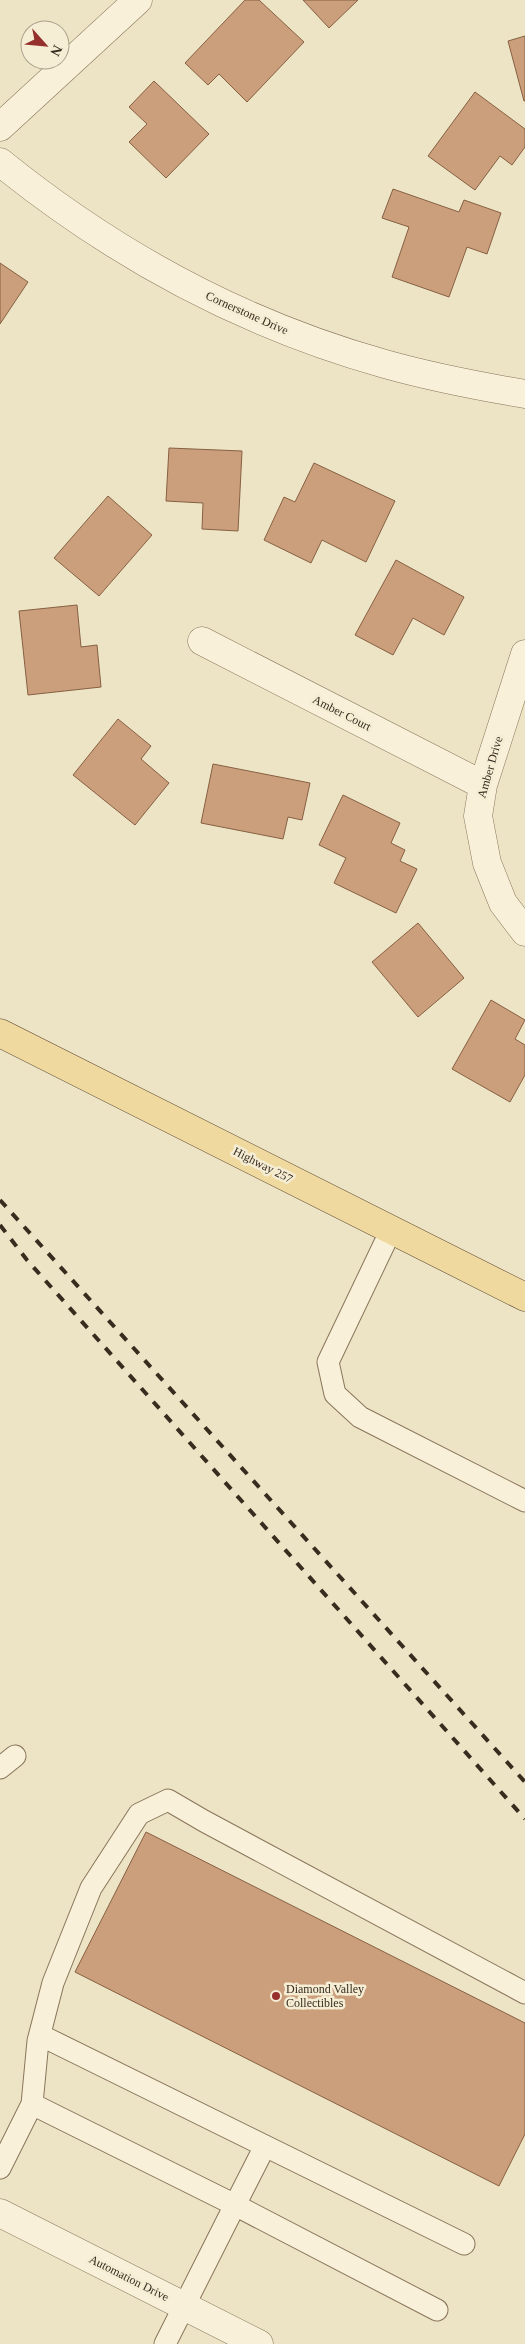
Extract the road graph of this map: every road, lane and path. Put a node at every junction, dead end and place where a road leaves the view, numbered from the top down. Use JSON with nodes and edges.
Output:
{"nodes":[{"id":1,"x":138,"y":0,"type":"edge"},
{"id":2,"x":0,"y":126,"type":"edge"},
{"id":3,"x":0,"y":162,"type":"edge"},
{"id":4,"x":525,"y":394,"type":"edge"},
{"id":5,"x":202,"y":641,"type":"dead end"},
{"id":6,"x":525,"y":654,"type":"edge"},
{"id":7,"x":483,"y":785,"type":"junction"},
{"id":8,"x":525,"y":932,"type":"edge"},
{"id":9,"x":0,"y":1033,"type":"edge"},
{"id":10,"x":392,"y":1230,"type":"junction"},
{"id":11,"x":525,"y":1298,"type":"edge"},
{"id":12,"x":525,"y":1501,"type":"edge"},
{"id":13,"x":525,"y":1993,"type":"edge"},
{"id":14,"x":40,"y":2035,"type":"junction"},
{"id":15,"x":32,"y":2104,"type":"junction"},
{"id":16,"x":265,"y":2146,"type":"junction"},
{"id":17,"x":0,"y":2168,"type":"edge"},
{"id":18,"x":235,"y":2205,"type":"junction"},
{"id":19,"x":0,"y":2213,"type":"edge"},
{"id":20,"x":464,"y":2244,"type":"dead end"},
{"id":21,"x":184,"y":2306,"type":"junction"},
{"id":22,"x":437,"y":2310,"type":"dead end"},
{"id":23,"x":164,"y":2344,"type":"edge"},
{"id":24,"x":259,"y":2344,"type":"edge"}],
"edges":[{"from":1,"to":2,"type":"street"},
{"from":3,"to":4,"type":"street","name":"Cornerstone Drive"},
{"from":5,"to":7,"type":"street","name":"Amber Court"},
{"from":6,"to":7,"type":"street","name":"Amber Drive"},
{"from":7,"to":8,"type":"street","name":"Amber Drive"},
{"from":9,"to":10,"type":"main road","name":"Highway 257"},
{"from":10,"to":11,"type":"main road","name":"Highway 257"},
{"from":10,"to":12,"type":"lane"},
{"from":13,"to":14,"type":"lane"},
{"from":14,"to":15,"type":"lane"},
{"from":14,"to":16,"type":"lane"},
{"from":15,"to":17,"type":"lane"},
{"from":15,"to":18,"type":"lane"},
{"from":16,"to":18,"type":"lane"},
{"from":16,"to":20,"type":"lane"},
{"from":18,"to":21,"type":"lane"},
{"from":18,"to":22,"type":"lane"},
{"from":19,"to":21,"type":"street","name":"Automation Drive"},
{"from":21,"to":23,"type":"lane"},
{"from":21,"to":24,"type":"street","name":"Automation Drive"}]}
